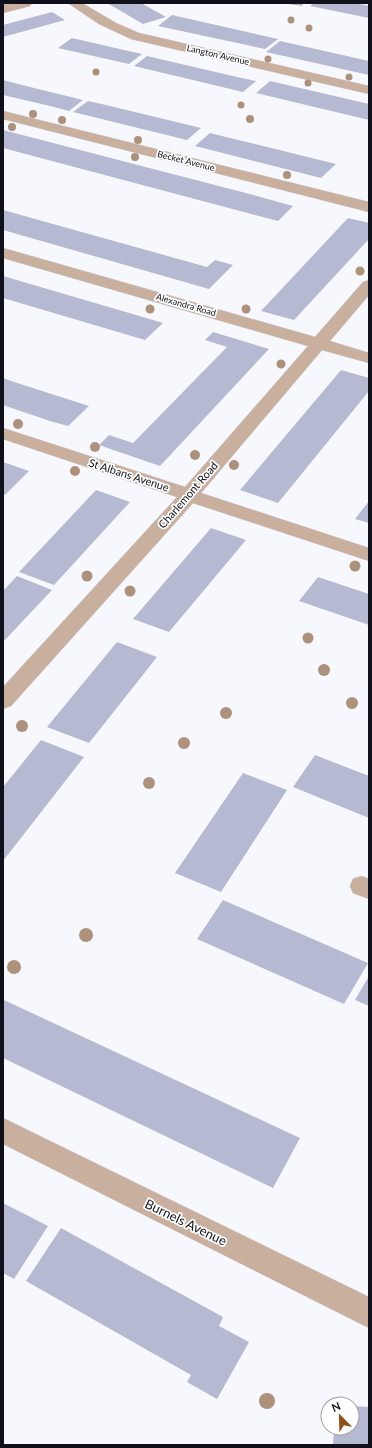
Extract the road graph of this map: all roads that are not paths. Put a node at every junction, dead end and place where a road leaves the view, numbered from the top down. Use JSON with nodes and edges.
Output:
{"nodes":[{"id":1,"x":26,"y":3,"type":"edge"},
{"id":2,"x":74,"y":3,"type":"edge"},
{"id":3,"x":3,"y":9,"type":"edge"},
{"id":4,"x":369,"y":90,"type":"edge"},
{"id":5,"x":3,"y":115,"type":"edge"},
{"id":6,"x":369,"y":208,"type":"edge"},
{"id":7,"x":3,"y":253,"type":"edge"},
{"id":8,"x":369,"y":285,"type":"edge"},
{"id":9,"x":318,"y":343,"type":"junction"},
{"id":10,"x":369,"y":358,"type":"edge"},
{"id":11,"x":3,"y":433,"type":"edge"},
{"id":12,"x":189,"y":495,"type":"junction"},
{"id":13,"x":369,"y":555,"type":"edge"},
{"id":14,"x":3,"y":701,"type":"edge"},
{"id":15,"x":3,"y":1130,"type":"edge"},
{"id":16,"x":369,"y":1314,"type":"edge"}],
"edges":[{"from":1,"to":3,"type":"street"},
{"from":2,"to":4,"type":"street","name":"Langton Avenue"},
{"from":5,"to":6,"type":"street","name":"Becket Avenue"},
{"from":7,"to":9,"type":"street","name":"Alexandra Road"},
{"from":8,"to":9,"type":"street","name":"Charlemont Road"},
{"from":9,"to":10,"type":"street","name":"Alexandra Road"},
{"from":9,"to":12,"type":"street","name":"Charlemont Road"},
{"from":11,"to":12,"type":"street","name":"St Albans Avenue"},
{"from":12,"to":13,"type":"street","name":"St Albans Avenue"},
{"from":12,"to":14,"type":"street","name":"Charlemont Road"},
{"from":15,"to":16,"type":"street","name":"Burnels Avenue"}]}
